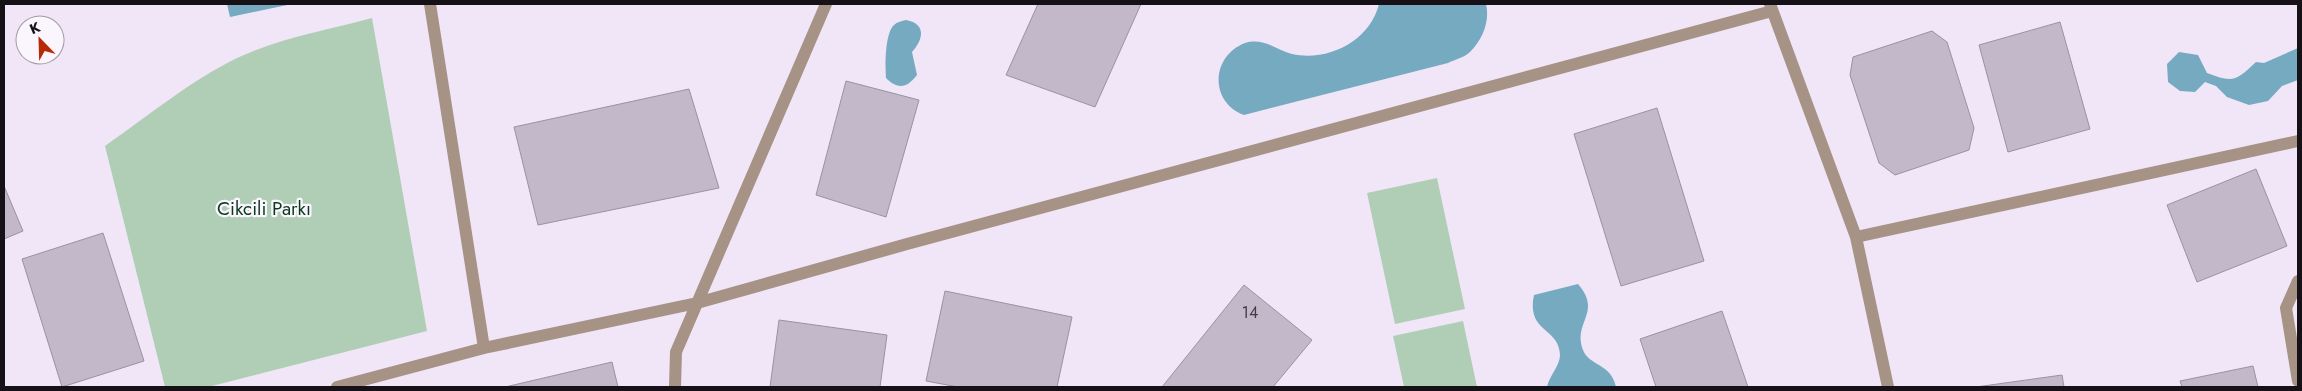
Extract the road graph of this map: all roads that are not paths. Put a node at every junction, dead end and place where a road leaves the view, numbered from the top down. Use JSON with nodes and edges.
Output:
{"nodes":[{"id":1,"x":430,"y":4,"type":"edge"},
{"id":2,"x":826,"y":4,"type":"edge"},
{"id":3,"x":1771,"y":8,"type":"edge"},
{"id":4,"x":2298,"y":141,"type":"edge"},
{"id":5,"x":1856,"y":237,"type":"junction"},
{"id":6,"x":2298,"y":281,"type":"edge"},
{"id":7,"x":697,"y":303,"type":"junction"},
{"id":8,"x":484,"y":348,"type":"junction"},
{"id":9,"x":2298,"y":381,"type":"edge"},
{"id":10,"x":337,"y":387,"type":"edge"},
{"id":11,"x":675,"y":387,"type":"edge"},
{"id":12,"x":1888,"y":387,"type":"edge"}],
"edges":[{"from":1,"to":8,"type":"street"},
{"from":2,"to":7,"type":"street"},
{"from":3,"to":5,"type":"street"},
{"from":3,"to":7,"type":"street"},
{"from":4,"to":5,"type":"street"},
{"from":5,"to":12,"type":"street"},
{"from":6,"to":9,"type":"street"},
{"from":7,"to":8,"type":"street"},
{"from":7,"to":11,"type":"street"},
{"from":8,"to":10,"type":"street"}]}
